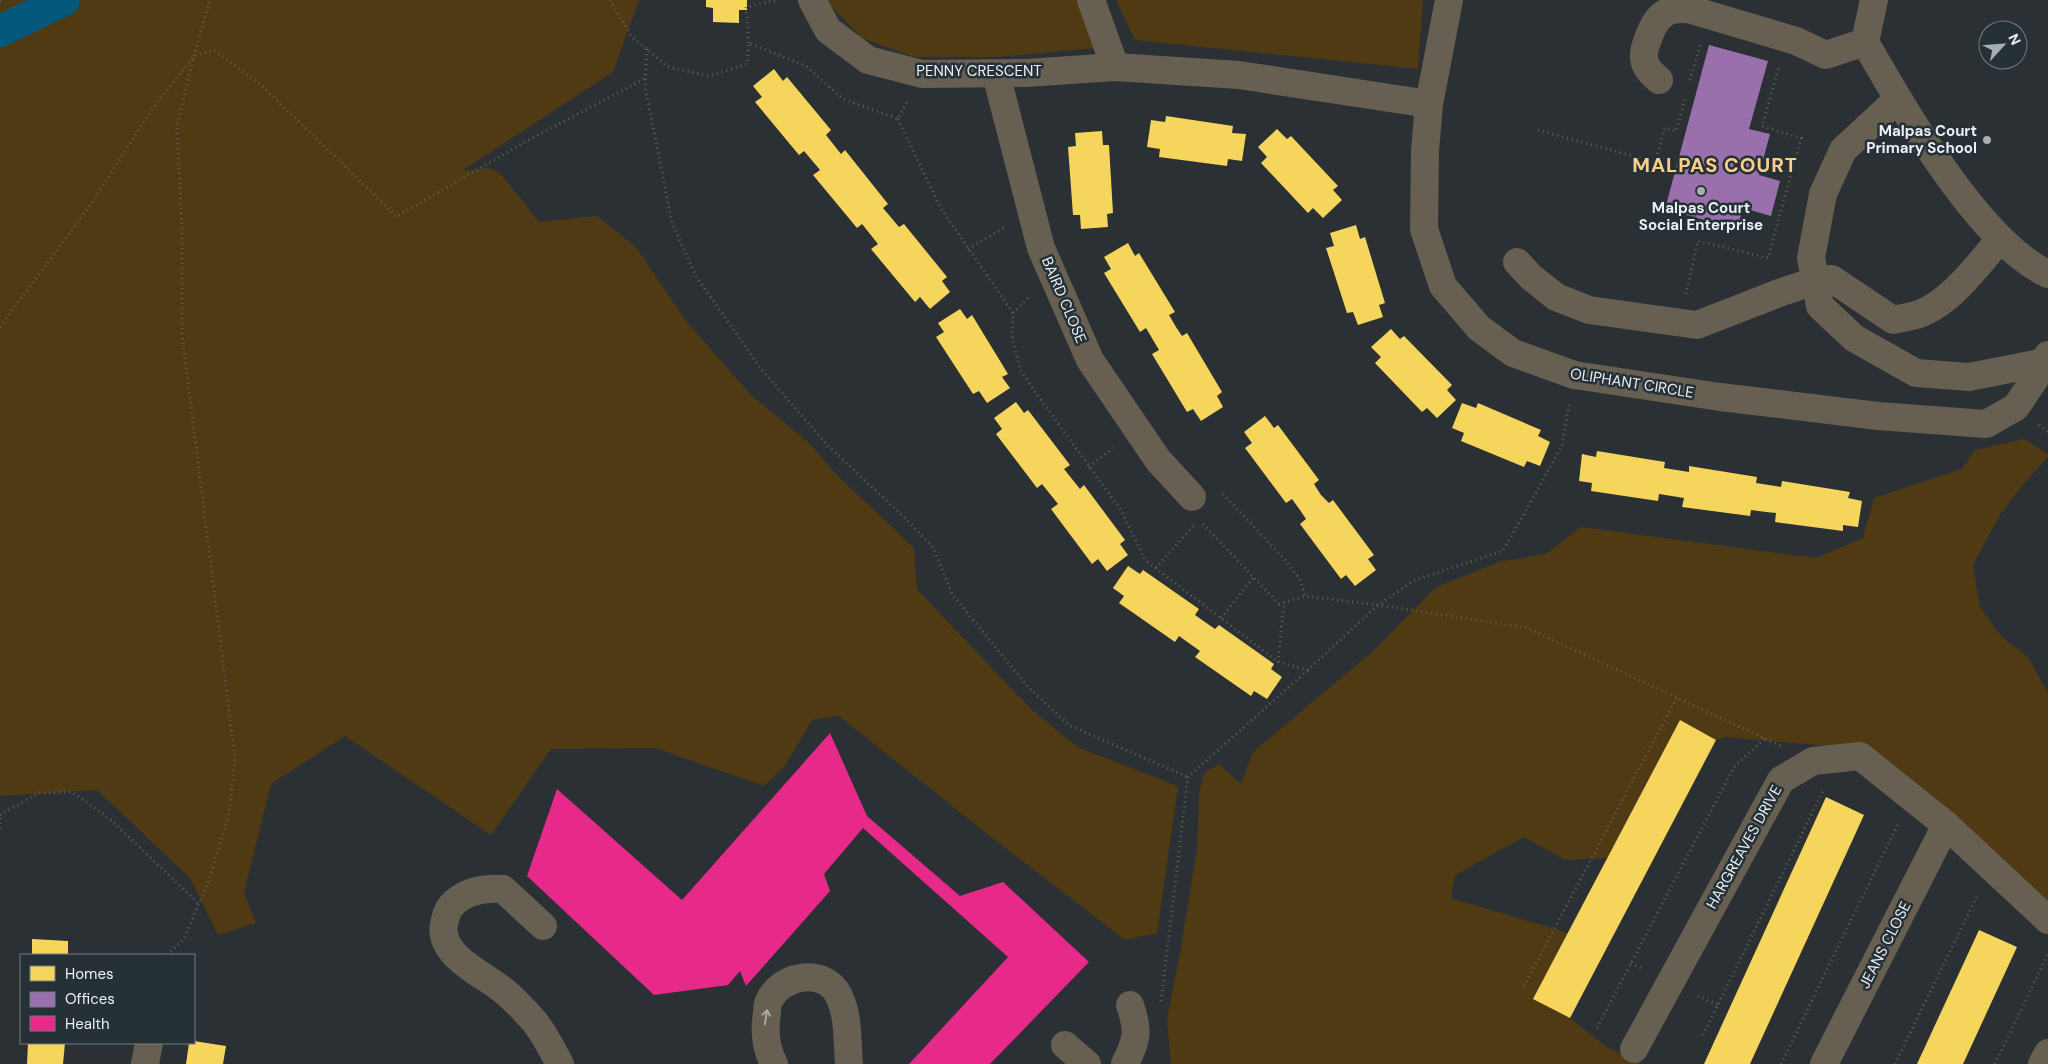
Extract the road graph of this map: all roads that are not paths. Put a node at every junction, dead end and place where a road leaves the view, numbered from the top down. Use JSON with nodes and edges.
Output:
{"nodes":[{"id":1,"x":812,"y":0,"type":"edge"},
{"id":2,"x":1091,"y":0,"type":"edge"},
{"id":3,"x":1449,"y":0,"type":"edge"},
{"id":4,"x":1874,"y":0,"type":"edge"},
{"id":5,"x":1865,"y":42,"type":"junction"},
{"id":6,"x":1116,"y":67,"type":"junction"},
{"id":7,"x":996,"y":74,"type":"junction"},
{"id":8,"x":1659,"y":80,"type":"dead end"},
{"id":9,"x":1898,"y":99,"type":"junction"},
{"id":10,"x":1429,"y":104,"type":"junction"},
{"id":11,"x":2000,"y":238,"type":"junction"},
{"id":12,"x":1517,"y":262,"type":"dead end"},
{"id":13,"x":2048,"y":274,"type":"edge"},
{"id":14,"x":1815,"y":282,"type":"junction"},
{"id":15,"x":2047,"y":358,"type":"edge"},
{"id":16,"x":1192,"y":497,"type":"road end"},
{"id":17,"x":1946,"y":825,"type":"junction"},
{"id":18,"x":2048,"y":920,"type":"edge"},
{"id":19,"x":543,"y":926,"type":"dead end"},
{"id":20,"x":1130,"y":1005,"type":"dead end"},
{"id":21,"x":150,"y":1044,"type":"edge"},
{"id":22,"x":1065,"y":1044,"type":"dead end"},
{"id":23,"x":1634,"y":1049,"type":"dead end"},
{"id":24,"x":2048,"y":1053,"type":"edge"},
{"id":25,"x":145,"y":1064,"type":"edge"},
{"id":26,"x":560,"y":1064,"type":"edge"},
{"id":27,"x":774,"y":1064,"type":"edge"},
{"id":28,"x":849,"y":1064,"type":"edge"},
{"id":29,"x":1087,"y":1064,"type":"edge"},
{"id":30,"x":1125,"y":1064,"type":"edge"},
{"id":31,"x":1824,"y":1064,"type":"edge"},
{"id":32,"x":2042,"y":1064,"type":"edge"}],
"edges":[{"from":1,"to":7,"type":"street","name":"PENNY CRESCENT"},
{"from":2,"to":6,"type":"street"},
{"from":3,"to":10,"type":"street","name":"OLIPHANT CIRCLE"},
{"from":4,"to":5,"type":"street"},
{"from":5,"to":8,"type":"street"},
{"from":5,"to":9,"type":"street"},
{"from":6,"to":7,"type":"street","name":"PENNY CRESCENT"},
{"from":6,"to":10,"type":"street","name":"PENNY CRESCENT"},
{"from":7,"to":16,"type":"street","name":"BAIRD CLOSE"},
{"from":9,"to":11,"type":"street"},
{"from":9,"to":14,"type":"street"},
{"from":10,"to":15,"type":"street","name":"OLIPHANT CIRCLE"},
{"from":11,"to":13,"type":"street"},
{"from":11,"to":14,"type":"street"},
{"from":12,"to":14,"type":"street"},
{"from":14,"to":15,"type":"street"},
{"from":17,"to":18,"type":"street","name":"HARGREAVES DRIVE"},
{"from":17,"to":23,"type":"street","name":"HARGREAVES DRIVE"},
{"from":17,"to":31,"type":"street","name":"JEANS CLOSE"},
{"from":19,"to":26,"type":"street"},
{"from":20,"to":30,"type":"street"},
{"from":21,"to":25,"type":"street"},
{"from":22,"to":29,"type":"street"},
{"from":24,"to":32,"type":"street"},
{"from":27,"to":28,"type":"street","one_way":true}]}
